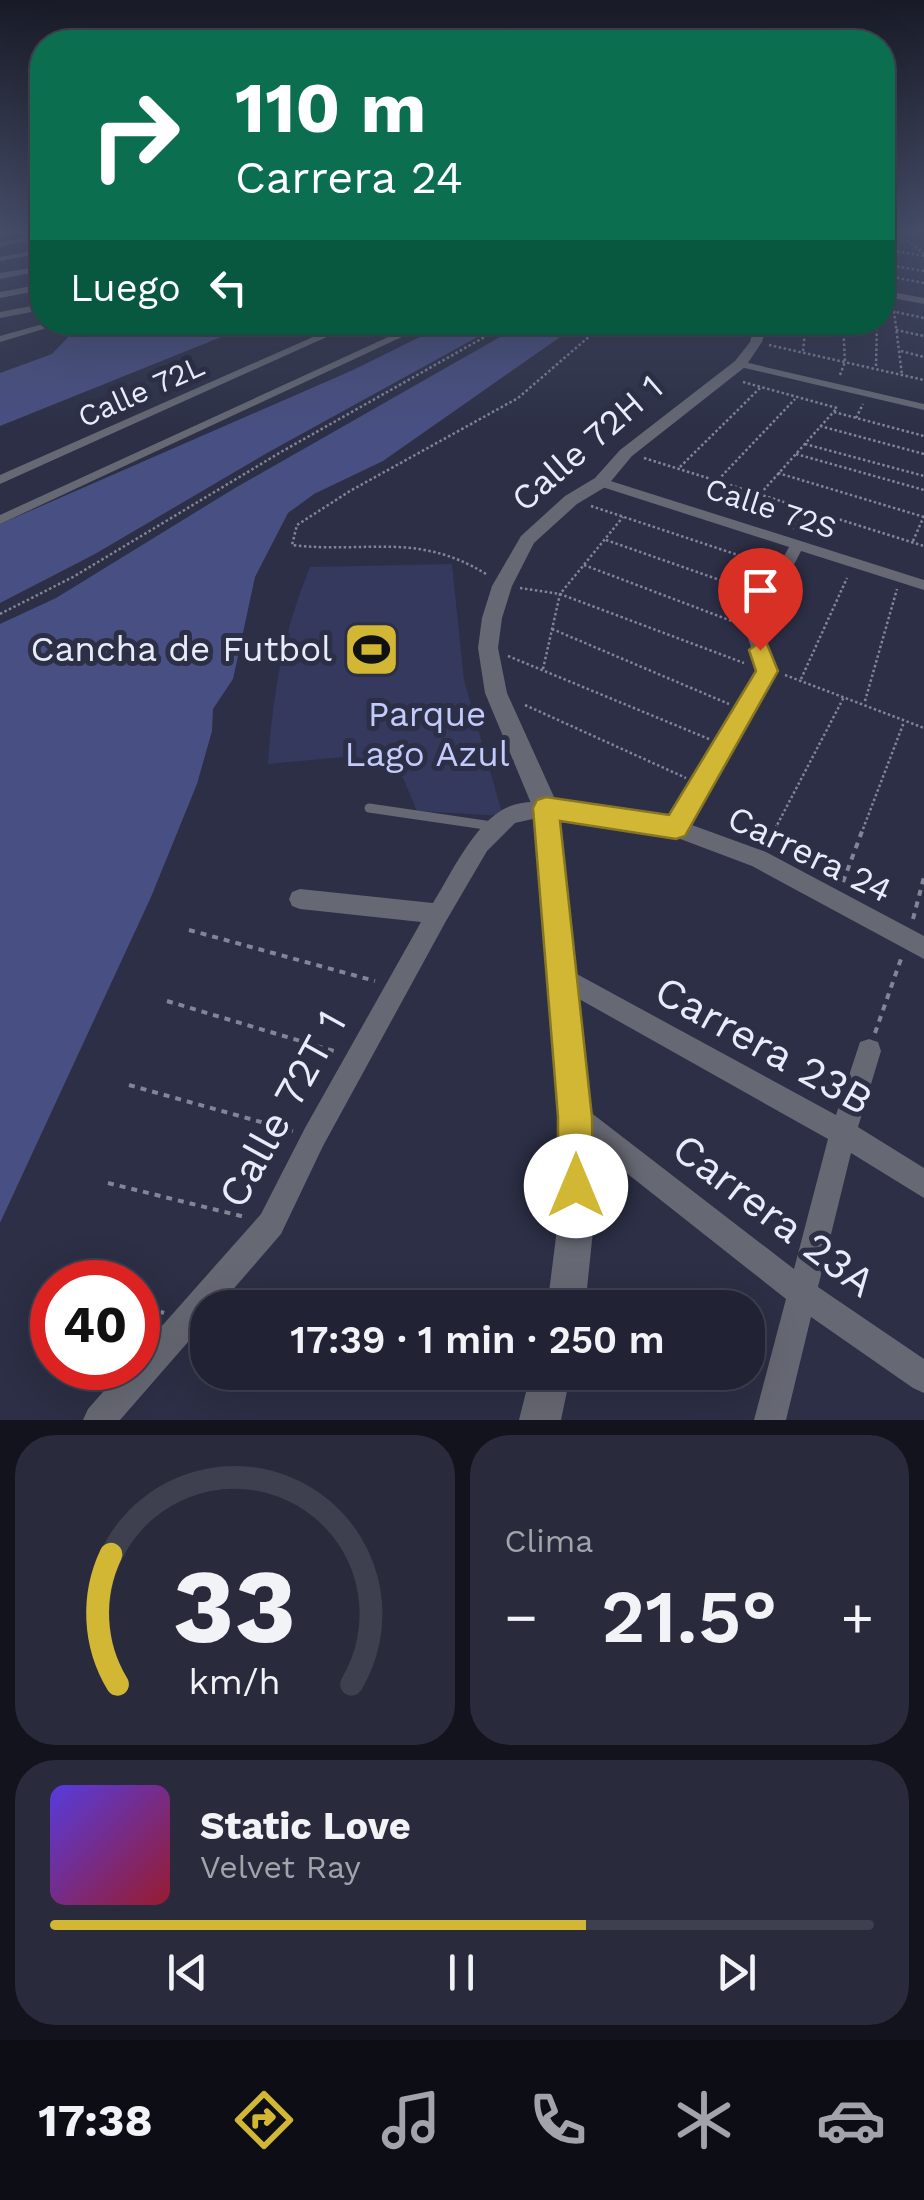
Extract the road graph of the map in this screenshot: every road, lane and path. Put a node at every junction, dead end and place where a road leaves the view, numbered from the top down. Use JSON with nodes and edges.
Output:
{"nodes":[{"id":1,"x":30,"y":309,"type":"edge"},
{"id":2,"x":895,"y":312,"type":"edge"},
{"id":3,"x":0,"y":315,"type":"edge"},
{"id":4,"x":924,"y":318,"type":"edge"},
{"id":5,"x":895,"y":321,"type":"edge"},
{"id":6,"x":30,"y":330,"type":"edge"},
{"id":7,"x":896,"y":330,"type":"junction"},
{"id":8,"x":327,"y":335,"type":"edge"},
{"id":9,"x":402,"y":335,"type":"edge"},
{"id":10,"x":489,"y":335,"type":"edge"},
{"id":11,"x":593,"y":335,"type":"edge"},
{"id":12,"x":758,"y":335,"type":"edge"},
{"id":13,"x":805,"y":335,"type":"edge"},
{"id":14,"x":844,"y":335,"type":"edge"},
{"id":15,"x":877,"y":335,"type":"edge"},
{"id":16,"x":924,"y":336,"type":"edge"},
{"id":17,"x":0,"y":338,"type":"edge"},
{"id":18,"x":756,"y":342,"type":"junction"},
{"id":19,"x":899,"y":351,"type":"junction"},
{"id":20,"x":803,"y":352,"type":"junction"},
{"id":21,"x":924,"y":357,"type":"edge"},
{"id":22,"x":845,"y":362,"type":"junction"},
{"id":23,"x":740,"y":364,"type":"junction"},
{"id":24,"x":876,"y":369,"type":"junction"},
{"id":25,"x":902,"y":375,"type":"junction"},
{"id":26,"x":720,"y":376,"type":"junction"},
{"id":27,"x":924,"y":380,"type":"edge"},
{"id":28,"x":761,"y":387,"type":"junction"},
{"id":29,"x":836,"y":387,"type":"junction"},
{"id":30,"x":797,"y":397,"type":"junction"},
{"id":31,"x":924,"y":408,"type":"edge"},
{"id":32,"x":834,"y":412,"type":"junction"},
{"id":33,"x":820,"y":426,"type":"junction"},
{"id":34,"x":924,"y":436,"type":"edge"},
{"id":35,"x":805,"y":444,"type":"junction"},
{"id":36,"x":626,"y":453,"type":"junction"},
{"id":37,"x":796,"y":454,"type":"junction"},
{"id":38,"x":924,"y":454,"type":"edge"},
{"id":39,"x":678,"y":469,"type":"junction"},
{"id":40,"x":778,"y":473,"type":"junction"},
{"id":41,"x":924,"y":476,"type":"edge"},
{"id":42,"x":0,"y":480,"type":"edge"},
{"id":43,"x":717,"y":481,"type":"junction"},
{"id":44,"x":601,"y":482,"type":"junction"},
{"id":45,"x":924,"y":490,"type":"edge"},
{"id":46,"x":760,"y":494,"type":"junction"},
{"id":47,"x":571,"y":500,"type":"junction"},
{"id":48,"x":804,"y":508,"type":"junction"},
{"id":49,"x":623,"y":516,"type":"junction"},
{"id":50,"x":924,"y":517,"type":"edge"},
{"id":51,"x":0,"y":520,"type":"edge"},
{"id":52,"x":604,"y":540,"type":"junction"},
{"id":53,"x":913,"y":542,"type":"junction"},
{"id":54,"x":791,"y":543,"type":"junction"},
{"id":55,"x":924,"y":546,"type":"edge"},
{"id":56,"x":853,"y":562,"type":"junction"},
{"id":57,"x":584,"y":565,"type":"junction"},
{"id":58,"x":784,"y":571,"type":"junction"},
{"id":59,"x":900,"y":578,"type":"junction"},
{"id":60,"x":502,"y":586,"type":"junction"},
{"id":61,"x":924,"y":586,"type":"edge"},
{"id":62,"x":560,"y":594,"type":"junction"},
{"id":63,"x":769,"y":598,"type":"junction"},
{"id":64,"x":0,"y":614,"type":"edge"},
{"id":65,"x":552,"y":629,"type":"junction"},
{"id":66,"x":752,"y":629,"type":"junction"},
{"id":67,"x":488,"y":648,"type":"junction"},
{"id":68,"x":542,"y":670,"type":"junction"},
{"id":69,"x":767,"y":671,"type":"junction"},
{"id":70,"x":802,"y":679,"type":"junction"},
{"id":71,"x":496,"y":693,"type":"junction"},
{"id":72,"x":845,"y":696,"type":"junction"},
{"id":73,"x":864,"y":704,"type":"junction"},
{"id":74,"x":744,"y":710,"type":"junction"},
{"id":75,"x":924,"y":719,"type":"edge"},
{"id":76,"x":905,"y":720,"type":"junction"},
{"id":77,"x":923,"y":728,"type":"edge"},
{"id":78,"x":724,"y":746,"type":"junction"},
{"id":79,"x":701,"y":784,"type":"junction"},
{"id":80,"x":369,"y":808,"type":"dead end"},
{"id":81,"x":546,"y":808,"type":"junction"},
{"id":82,"x":676,"y":828,"type":"junction"},
{"id":83,"x":488,"y":836,"type":"junction"},
{"id":84,"x":759,"y":859,"type":"junction"},
{"id":85,"x":924,"y":877,"type":"edge"},
{"id":86,"x":836,"y":898,"type":"junction"},
{"id":87,"x":300,"y":900,"type":"dead end"},
{"id":88,"x":438,"y":914,"type":"junction"},
{"id":89,"x":189,"y":930,"type":"dead end"},
{"id":90,"x":916,"y":943,"type":"edge"},
{"id":91,"x":564,"y":978,"type":"junction"},
{"id":92,"x":396,"y":986,"type":"junction"},
{"id":93,"x":167,"y":1001,"type":"dead end"},
{"id":94,"x":869,"y":1052,"type":"joint"},
{"id":95,"x":358,"y":1058,"type":"junction"},
{"id":96,"x":129,"y":1085,"type":"dead end"},
{"id":97,"x":575,"y":1117,"type":"junction"},
{"id":98,"x":843,"y":1134,"type":"junction"},
{"id":99,"x":314,"y":1136,"type":"junction"},
{"id":100,"x":108,"y":1183,"type":"dead end"},
{"id":101,"x":924,"y":1184,"type":"edge"},
{"id":102,"x":270,"y":1224,"type":"junction"},
{"id":103,"x":568,"y":1290,"type":"edge"},
{"id":104,"x":804,"y":1295,"type":"junction"},
{"id":105,"x":924,"y":1377,"type":"edge"},
{"id":106,"x":547,"y":1390,"type":"edge"},
{"id":107,"x":99,"y":1420,"type":"edge"},
{"id":108,"x":540,"y":1420,"type":"edge"},
{"id":109,"x":770,"y":1420,"type":"edge"}],
"edges":[{"from":1,"to":3,"type":"street"},
{"from":2,"to":4,"type":"path"},
{"from":5,"to":7,"type":"path"},
{"from":6,"to":17,"type":"street"},
{"from":7,"to":16,"type":"path"},
{"from":7,"to":19,"type":"path"},
{"from":8,"to":42,"type":"street","name":"Calle 72L"},
{"from":9,"to":51,"type":"street"},
{"from":10,"to":64,"type":"path"},
{"from":11,"to":60,"type":"path"},
{"from":12,"to":18,"type":"street","name":"Calle 72H 1"},
{"from":13,"to":20,"type":"path"},
{"from":14,"to":22,"type":"path"},
{"from":15,"to":24,"type":"path"},
{"from":18,"to":20,"type":"path"},
{"from":18,"to":23,"type":"street","name":"Calle 72H 1"},
{"from":19,"to":21,"type":"path"},
{"from":19,"to":25,"type":"path"},
{"from":20,"to":22,"type":"path"},
{"from":22,"to":24,"type":"path"},
{"from":22,"to":29,"type":"path"},
{"from":23,"to":26,"type":"street","name":"Calle 72H 1"},
{"from":23,"to":29,"type":"street"},
{"from":24,"to":25,"type":"path"},
{"from":25,"to":27,"type":"path"},
{"from":26,"to":28,"type":"path"},
{"from":26,"to":36,"type":"street","name":"Calle 72H 1"},
{"from":28,"to":30,"type":"path"},
{"from":28,"to":39,"type":"path"},
{"from":29,"to":31,"type":"street"},
{"from":30,"to":32,"type":"path"},
{"from":30,"to":43,"type":"path"},
{"from":32,"to":33,"type":"path"},
{"from":32,"to":34,"type":"path"},
{"from":33,"to":35,"type":"path"},
{"from":33,"to":38,"type":"path"},
{"from":35,"to":37,"type":"path"},
{"from":35,"to":41,"type":"path"},
{"from":36,"to":39,"type":"path"},
{"from":36,"to":44,"type":"street","name":"Calle 72H 1"},
{"from":37,"to":40,"type":"path"},
{"from":37,"to":45,"type":"path"},
{"from":39,"to":43,"type":"path"},
{"from":40,"to":46,"type":"path"},
{"from":40,"to":50,"type":"path"},
{"from":43,"to":46,"type":"path"},
{"from":44,"to":47,"type":"street","name":"Calle 72H 1"},
{"from":44,"to":54,"type":"street","name":"Calle 72S"},
{"from":46,"to":48,"type":"path"},
{"from":47,"to":49,"type":"path"},
{"from":47,"to":60,"type":"street","name":"Calle 72H 1"},
{"from":48,"to":53,"type":"path"},
{"from":48,"to":54,"type":"path"},
{"from":49,"to":52,"type":"path"},
{"from":49,"to":58,"type":"path"},
{"from":50,"to":53,"type":"path"},
{"from":52,"to":57,"type":"path"},
{"from":52,"to":63,"type":"path"},
{"from":53,"to":55,"type":"path"},
{"from":54,"to":56,"type":"street","name":"Calle 72S"},
{"from":54,"to":58,"type":"street"},
{"from":56,"to":59,"type":"street","name":"Calle 72S"},
{"from":56,"to":70,"type":"path"},
{"from":57,"to":62,"type":"path"},
{"from":57,"to":66,"type":"path"},
{"from":58,"to":63,"type":"street"},
{"from":59,"to":61,"type":"street","name":"Calle 72S"},
{"from":59,"to":73,"type":"path"},
{"from":60,"to":62,"type":"path"},
{"from":60,"to":67,"type":"street","name":"Calle 72H 1"},
{"from":62,"to":65,"type":"path"},
{"from":62,"to":69,"type":"path"},
{"from":63,"to":66,"type":"street"},
{"from":65,"to":68,"type":"path"},
{"from":65,"to":74,"type":"path"},
{"from":66,"to":69,"type":"street"},
{"from":67,"to":68,"type":"path"},
{"from":67,"to":71,"type":"street","name":"Calle 72H 1"},
{"from":68,"to":78,"type":"path"},
{"from":69,"to":70,"type":"path"},
{"from":69,"to":74,"type":"street"},
{"from":70,"to":72,"type":"path"},
{"from":71,"to":79,"type":"path"},
{"from":71,"to":81,"type":"street","name":"Calle 72H 1"},
{"from":72,"to":73,"type":"path"},
{"from":72,"to":84,"type":"path"},
{"from":73,"to":76,"type":"path"},
{"from":74,"to":78,"type":"street"},
{"from":75,"to":77,"type":"path"},
{"from":76,"to":77,"type":"path"},
{"from":76,"to":86,"type":"path"},
{"from":78,"to":79,"type":"street"},
{"from":79,"to":82,"type":"street"},
{"from":80,"to":83,"type":"lane"},
{"from":81,"to":82,"type":"street","name":"Carrera 24"},
{"from":81,"to":83,"type":"street"},
{"from":81,"to":91,"type":"street","name":"Calle 72H 1"},
{"from":82,"to":84,"type":"street","name":"Carrera 24"},
{"from":83,"to":88,"type":"street","name":"Calle 72T 1"},
{"from":84,"to":86,"type":"street","name":"Carrera 24"},
{"from":85,"to":90,"type":"path"},
{"from":86,"to":90,"type":"street","name":"Carrera 24"},
{"from":87,"to":88,"type":"street"},
{"from":88,"to":92,"type":"street","name":"Calle 72T 1"},
{"from":89,"to":92,"type":"path"},
{"from":90,"to":94,"type":"path"},
{"from":91,"to":97,"type":"street","name":"Calle 72H 1"},
{"from":91,"to":98,"type":"street","name":"Carrera 23B"},
{"from":92,"to":95,"type":"street","name":"Calle 72T 1"},
{"from":93,"to":95,"type":"path"},
{"from":94,"to":98,"type":"street"},
{"from":95,"to":99,"type":"street","name":"Calle 72T 1"},
{"from":96,"to":99,"type":"path"},
{"from":97,"to":103,"type":"street","name":"Calle 72H 1"},
{"from":97,"to":104,"type":"street","name":"Carrera 23A"},
{"from":98,"to":101,"type":"street","name":"Carrera 23B"},
{"from":98,"to":104,"type":"street"},
{"from":99,"to":102,"type":"street","name":"Calle 72T 1"},
{"from":100,"to":102,"type":"path"},
{"from":102,"to":107,"type":"street","name":"Calle 72T 1"},
{"from":104,"to":105,"type":"street","name":"Carrera 23A"},
{"from":104,"to":109,"type":"street"},
{"from":106,"to":108,"type":"street"}]}
